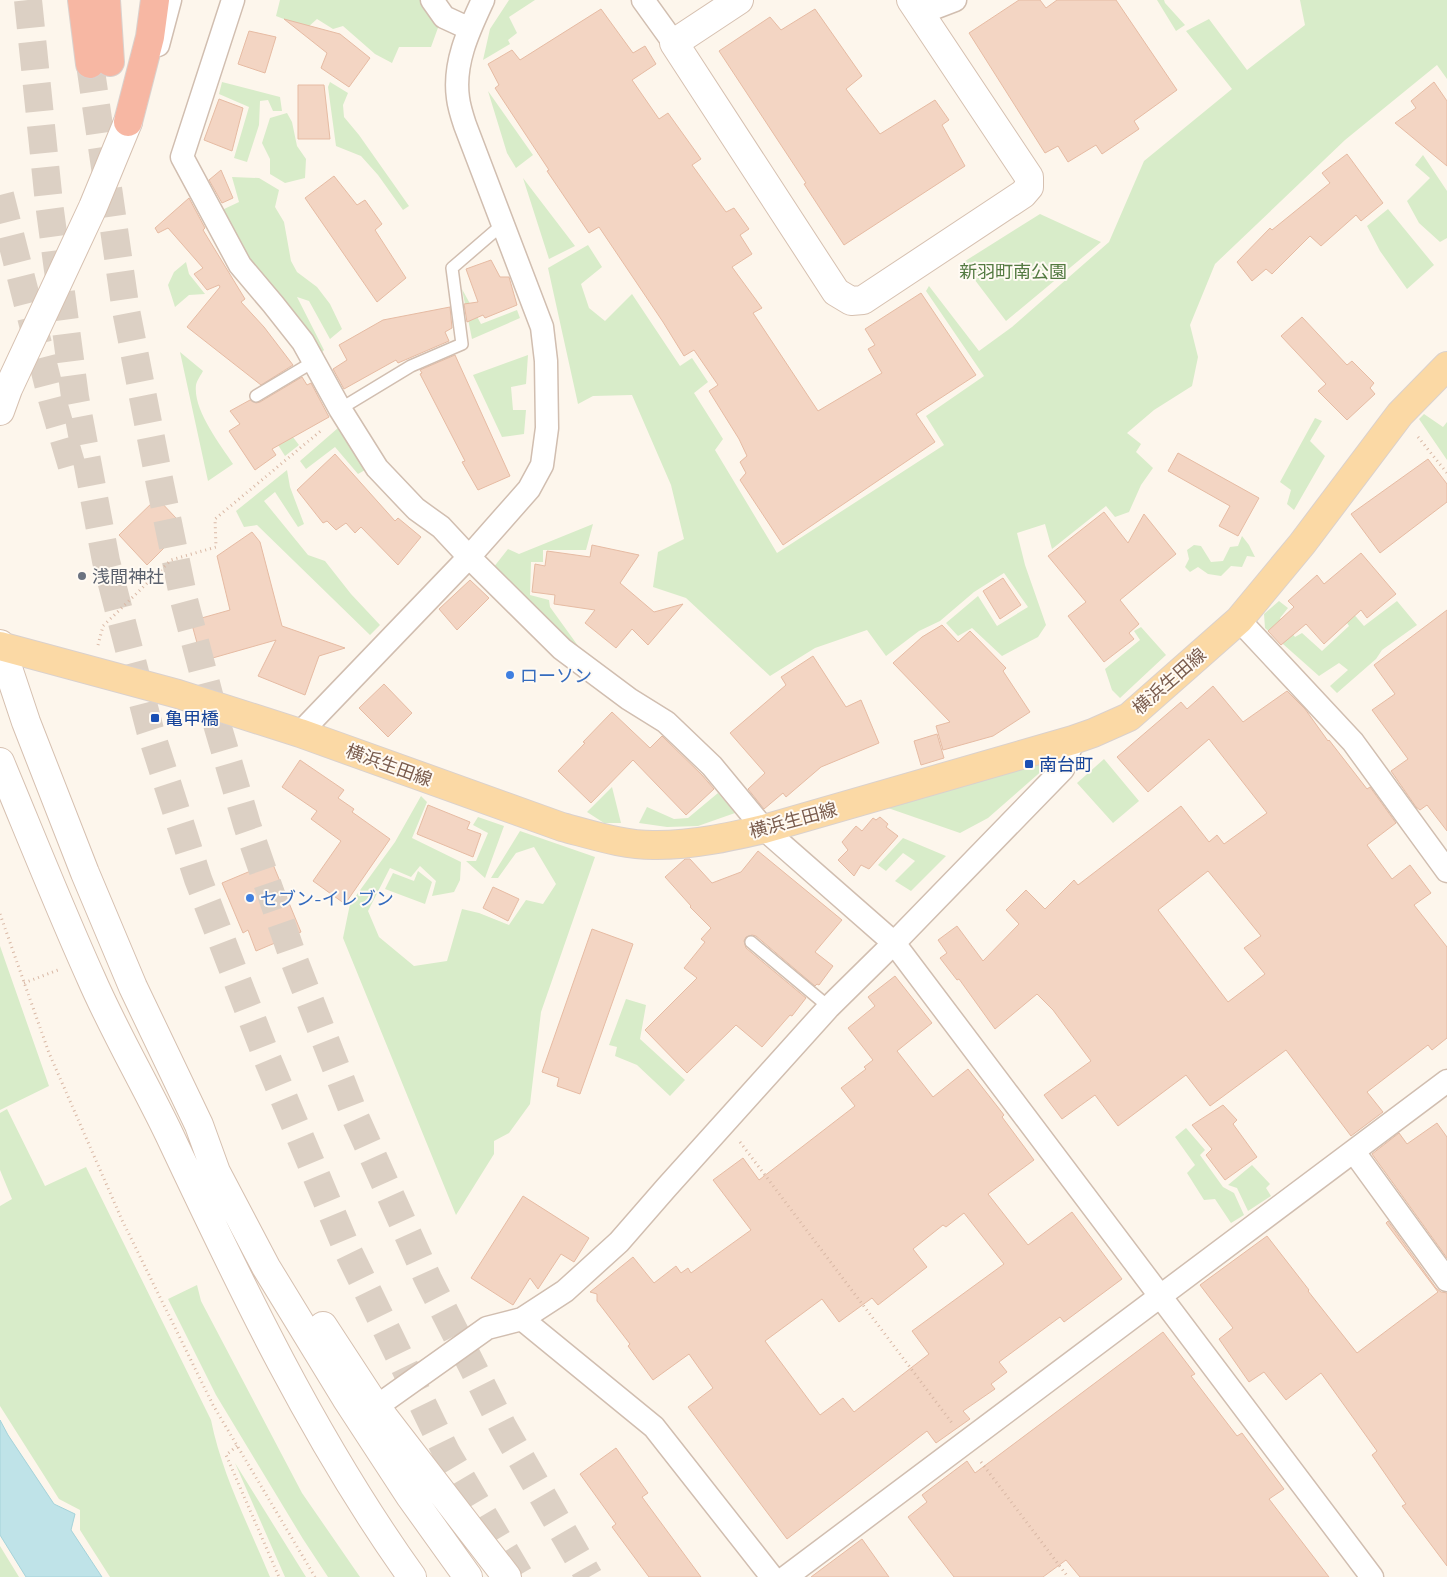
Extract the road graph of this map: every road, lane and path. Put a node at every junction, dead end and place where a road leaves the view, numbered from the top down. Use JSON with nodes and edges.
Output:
{"nodes":[{"id":1,"x":82,"y":0,"type":"edge"},
{"id":2,"x":106,"y":0,"type":"edge"},
{"id":3,"x":155,"y":0,"type":"edge"},
{"id":4,"x":170,"y":0,"type":"edge"},
{"id":5,"x":233,"y":0,"type":"edge"},
{"id":6,"x":432,"y":0,"type":"edge"},
{"id":7,"x":483,"y":0,"type":"edge"},
{"id":8,"x":643,"y":0,"type":"edge"},
{"id":9,"x":738,"y":0,"type":"edge"},
{"id":10,"x":955,"y":0,"type":"edge"},
{"id":11,"x":916,"y":7,"type":"edge"},
{"id":12,"x":470,"y":29,"type":"junction"},
{"id":13,"x":674,"y":43,"type":"junction"},
{"id":14,"x":128,"y":122,"type":"junction"},
{"id":15,"x":503,"y":224,"type":"junction"},
{"id":16,"x":313,"y":362,"type":"junction"},
{"id":17,"x":1447,"y":366,"type":"edge"},
{"id":18,"x":256,"y":396,"type":"dead end"},
{"id":19,"x":0,"y":411,"type":"edge"},
{"id":20,"x":341,"y":411,"type":"junction"},
{"id":21,"x":1400,"y":414,"type":"junction"},
{"id":22,"x":1447,"y":473,"type":"edge"},
{"id":23,"x":469,"y":557,"type":"junction"},
{"id":24,"x":1239,"y":620,"type":"junction"},
{"id":25,"x":0,"y":645,"type":"edge"},
{"id":26,"x":91,"y":670,"type":"junction"},
{"id":27,"x":300,"y":732,"type":"junction"},
{"id":28,"x":1073,"y":740,"type":"junction"},
{"id":29,"x":0,"y":762,"type":"edge"},
{"id":30,"x":764,"y":828,"type":"junction"},
{"id":31,"x":1447,"y":871,"type":"edge"},
{"id":32,"x":0,"y":914,"type":"edge"},
{"id":33,"x":751,"y":942,"type":"dead end"},
{"id":34,"x":894,"y":943,"type":"junction"},
{"id":35,"x":61,"y":969,"type":"dead end"},
{"id":36,"x":24,"y":983,"type":"junction"},
{"id":37,"x":830,"y":1007,"type":"junction"},
{"id":38,"x":1447,"y":1081,"type":"edge"},
{"id":39,"x":154,"y":1104,"type":"junction"},
{"id":40,"x":199,"y":1125,"type":"junction"},
{"id":41,"x":735,"y":1135,"type":"dead end"},
{"id":42,"x":1354,"y":1152,"type":"junction"},
{"id":43,"x":1447,"y":1280,"type":"edge"},
{"id":44,"x":1161,"y":1297,"type":"junction"},
{"id":45,"x":522,"y":1318,"type":"junction"},
{"id":46,"x":376,"y":1407,"type":"junction"},
{"id":47,"x":966,"y":1442,"type":"junction"},
{"id":48,"x":237,"y":1446,"type":"junction"},
{"id":49,"x":279,"y":1577,"type":"edge"},
{"id":50,"x":315,"y":1577,"type":"edge"},
{"id":51,"x":412,"y":1577,"type":"edge"},
{"id":52,"x":446,"y":1577,"type":"edge"},
{"id":53,"x":468,"y":1577,"type":"edge"},
{"id":54,"x":507,"y":1577,"type":"edge"},
{"id":55,"x":772,"y":1577,"type":"edge"},
{"id":56,"x":786,"y":1577,"type":"edge"},
{"id":57,"x":1068,"y":1577,"type":"edge"},
{"id":58,"x":1372,"y":1577,"type":"edge"}],
"edges":[{"from":1,"to":2,"type":"highway"},
{"from":3,"to":14,"type":"highway"},
{"from":4,"to":14,"type":"street"},
{"from":5,"to":16,"type":"street"},
{"from":6,"to":12,"type":"street"},
{"from":7,"to":12,"type":"street"},
{"from":8,"to":13,"type":"street"},
{"from":9,"to":13,"type":"street"},
{"from":10,"to":11,"type":"street"},
{"from":11,"to":13,"type":"street"},
{"from":12,"to":15,"type":"street"},
{"from":14,"to":19,"type":"street"},
{"from":15,"to":20,"type":"lane"},
{"from":15,"to":23,"type":"street"},
{"from":16,"to":18,"type":"lane"},
{"from":16,"to":20,"type":"street"},
{"from":17,"to":21,"type":"main road","name":"横浜生田線"},
{"from":20,"to":23,"type":"street"},
{"from":20,"to":26,"type":"path"},
{"from":21,"to":22,"type":"path"},
{"from":21,"to":24,"type":"main road","name":"横浜生田線"},
{"from":23,"to":27,"type":"street"},
{"from":23,"to":30,"type":"street"},
{"from":24,"to":28,"type":"main road","name":"横浜生田線"},
{"from":24,"to":31,"type":"street"},
{"from":25,"to":26,"type":"main road","name":"横浜生田線"},
{"from":25,"to":40,"type":"street"},
{"from":26,"to":27,"type":"main road","name":"横浜生田線"},
{"from":27,"to":30,"type":"main road","name":"横浜生田線"},
{"from":28,"to":30,"type":"main road","name":"横浜生田線"},
{"from":28,"to":34,"type":"street"},
{"from":29,"to":39,"type":"street"},
{"from":30,"to":34,"type":"street"},
{"from":32,"to":36,"type":"path"},
{"from":33,"to":37,"type":"lane"},
{"from":34,"to":37,"type":"street"},
{"from":34,"to":44,"type":"street"},
{"from":35,"to":36,"type":"path"},
{"from":36,"to":48,"type":"path"},
{"from":37,"to":45,"type":"street"},
{"from":38,"to":42,"type":"street"},
{"from":39,"to":51,"type":"street"},
{"from":39,"to":52,"type":"street"},
{"from":40,"to":46,"type":"street"},
{"from":40,"to":53,"type":"street"},
{"from":41,"to":47,"type":"path"},
{"from":42,"to":43,"type":"street"},
{"from":42,"to":44,"type":"street"},
{"from":44,"to":47,"type":"street"},
{"from":44,"to":58,"type":"street"},
{"from":45,"to":46,"type":"street"},
{"from":45,"to":55,"type":"street"},
{"from":46,"to":54,"type":"street"},
{"from":47,"to":56,"type":"street"},
{"from":47,"to":57,"type":"path"},
{"from":48,"to":49,"type":"path"},
{"from":48,"to":50,"type":"path"}]}
